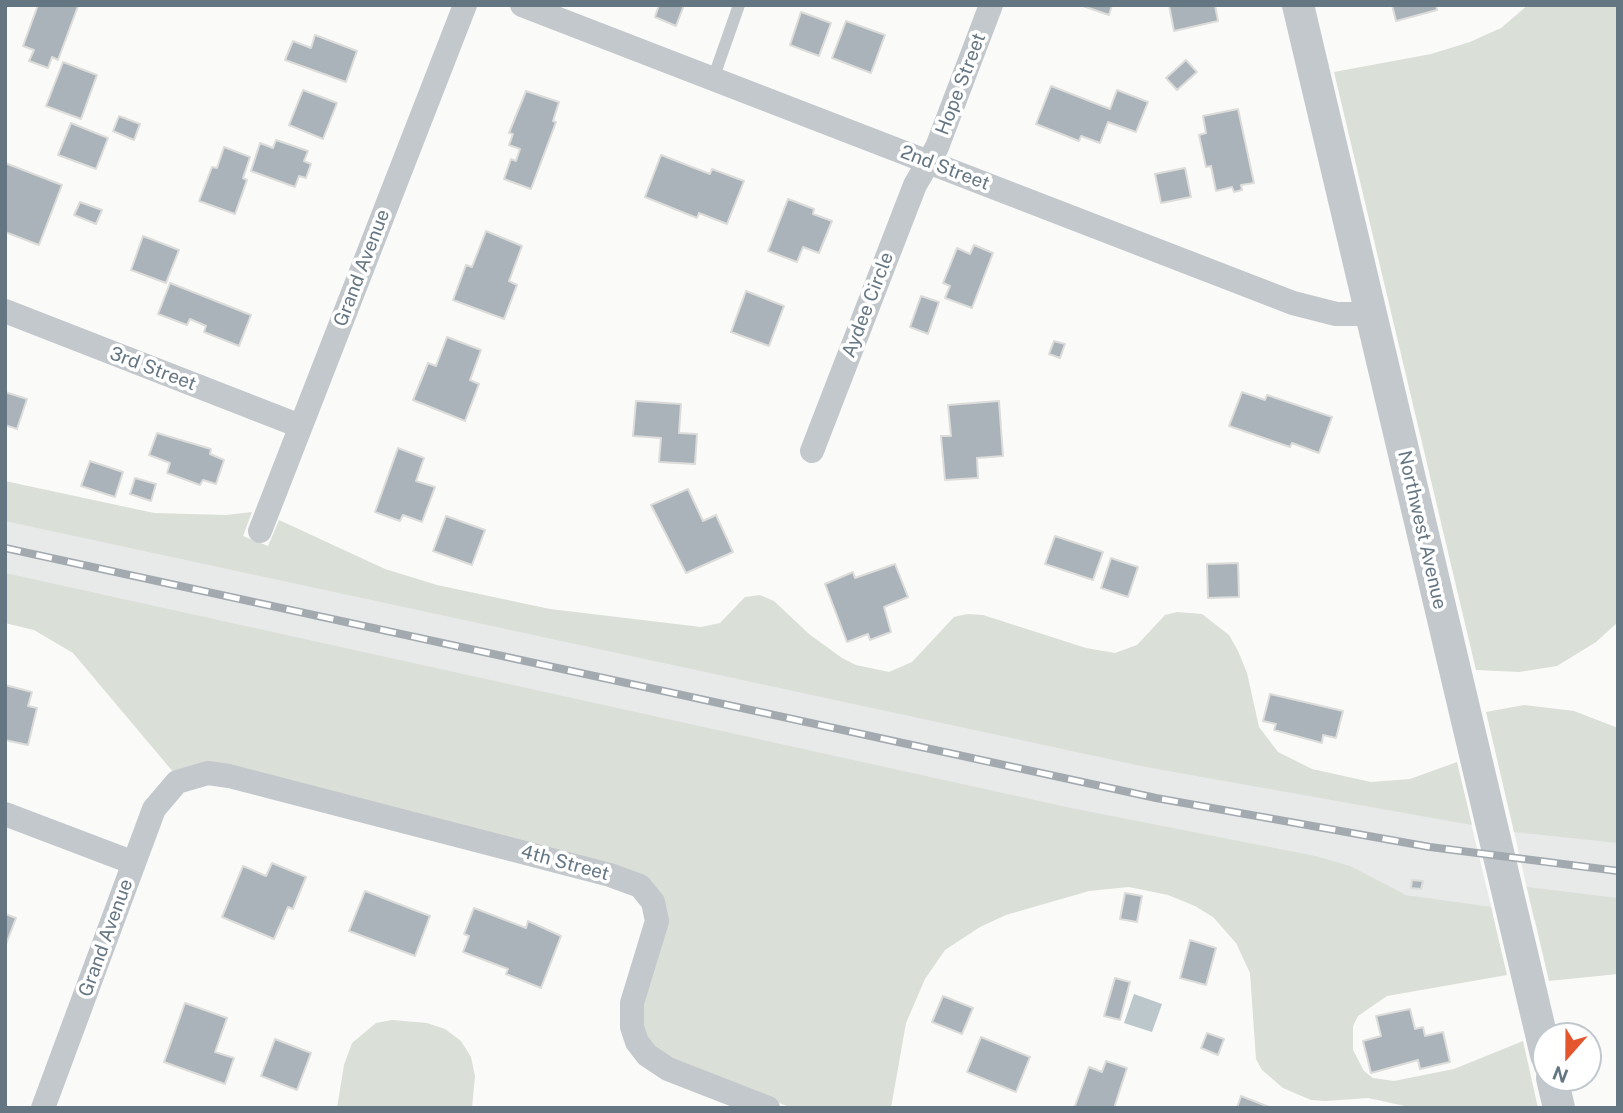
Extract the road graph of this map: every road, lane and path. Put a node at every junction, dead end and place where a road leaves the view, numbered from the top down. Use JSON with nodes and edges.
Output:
{"nodes":[{"id":1,"x":465,"y":5,"type":"edge"},
{"id":2,"x":522,"y":5,"type":"edge"},
{"id":3,"x":739,"y":5,"type":"edge"},
{"id":4,"x":991,"y":5,"type":"edge"},
{"id":5,"x":1298,"y":5,"type":"edge"},
{"id":6,"x":713,"y":79,"type":"junction"},
{"id":7,"x":929,"y":162,"type":"junction"},
{"id":8,"x":5,"y":311,"type":"edge"},
{"id":9,"x":1371,"y":314,"type":"junction"},
{"id":10,"x":300,"y":426,"type":"junction"},
{"id":11,"x":812,"y":451,"type":"dead end"},
{"id":12,"x":260,"y":531,"type":"dead end"},
{"id":13,"x":184,"y":779,"type":"joint"},
{"id":14,"x":5,"y":814,"type":"edge"},
{"id":15,"x":134,"y":863,"type":"junction"},
{"id":16,"x":1538,"y":1022,"type":"edge"},
{"id":17,"x":43,"y":1108,"type":"edge"},
{"id":18,"x":768,"y":1108,"type":"edge"}],
"edges":[{"from":1,"to":10,"type":"street","name":"Grand Avenue"},
{"from":2,"to":6,"type":"street","name":"2nd Street"},
{"from":3,"to":6,"type":"lane"},
{"from":4,"to":7,"type":"street","name":"Hope Street"},
{"from":5,"to":9,"type":"street","name":"Northwest Avenue"},
{"from":6,"to":7,"type":"street","name":"2nd Street"},
{"from":7,"to":9,"type":"street","name":"2nd Street"},
{"from":7,"to":11,"type":"street","name":"Aydee Circle"},
{"from":8,"to":10,"type":"street","name":"3rd Street"},
{"from":9,"to":16,"type":"street","name":"Northwest Avenue"},
{"from":10,"to":12,"type":"street","name":"Grand Avenue"},
{"from":13,"to":15,"type":"street","name":"Grand Avenue"},
{"from":13,"to":18,"type":"street","name":"4th Street"},
{"from":14,"to":15,"type":"street"},
{"from":15,"to":17,"type":"street","name":"Grand Avenue"}]}
